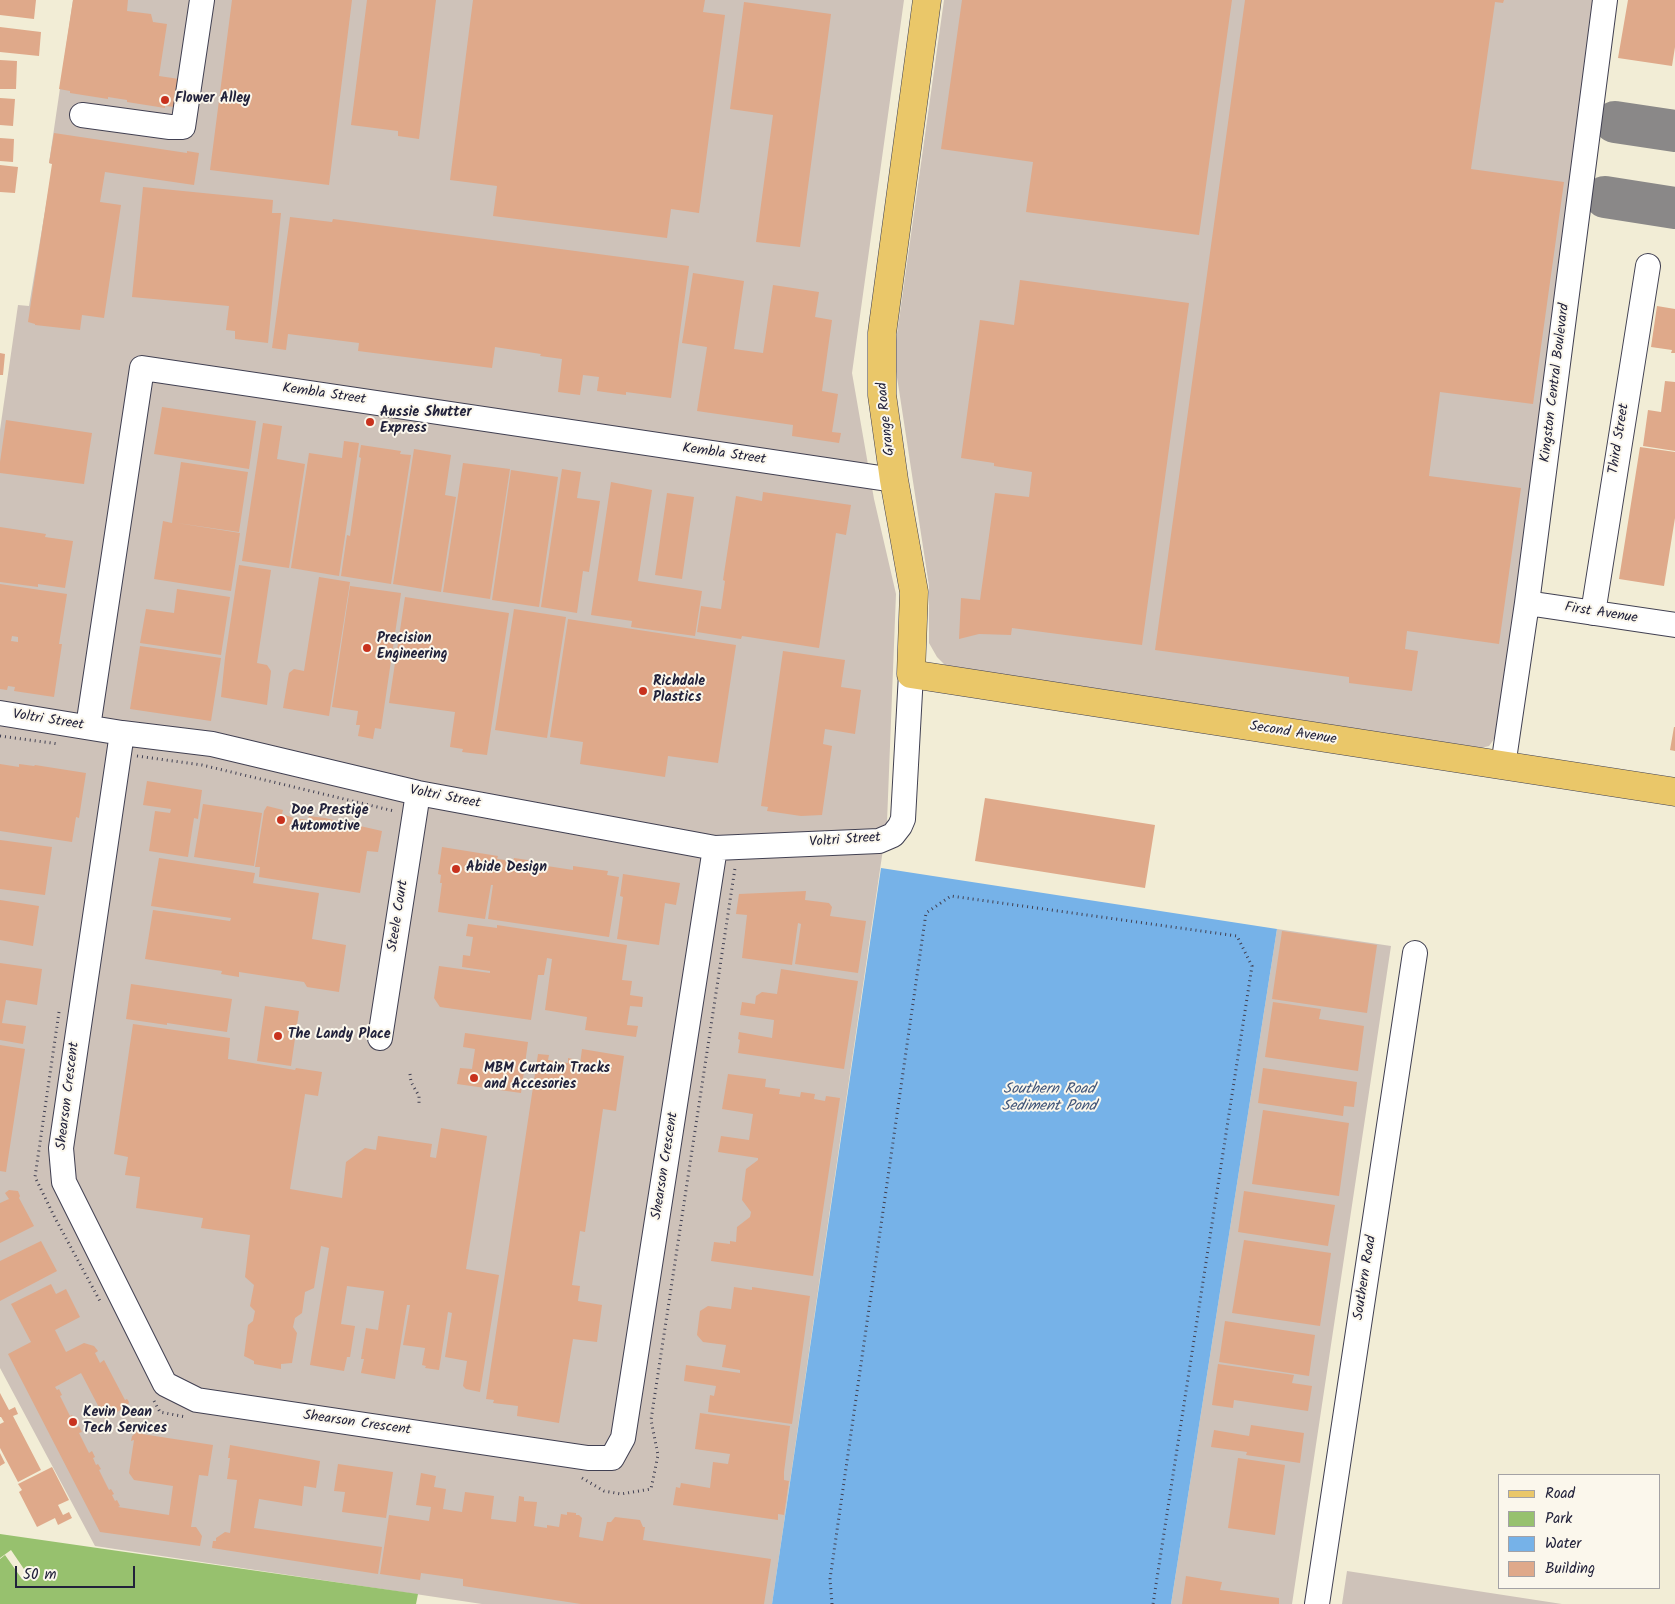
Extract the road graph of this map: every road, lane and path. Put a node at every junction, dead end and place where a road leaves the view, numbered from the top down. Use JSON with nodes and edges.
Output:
{"nodes":[{"id":1,"x":202,"y":0,"type":"edge"},
{"id":2,"x":927,"y":0,"type":"edge"},
{"id":3,"x":1605,"y":0,"type":"edge"},
{"id":4,"x":82,"y":115,"type":"dead end"},
{"id":5,"x":1648,"y":266,"type":"dead end"},
{"id":6,"x":894,"y":480,"type":"junction"},
{"id":7,"x":1527,"y":603,"type":"junction"},
{"id":8,"x":1593,"y":613,"type":"junction"},
{"id":9,"x":1675,"y":625,"type":"edge"},
{"id":10,"x":911,"y":674,"type":"junction"},
{"id":11,"x":0,"y":713,"type":"edge"},
{"id":12,"x":88,"y":727,"type":"junction"},
{"id":13,"x":122,"y":733,"type":"junction"},
{"id":14,"x":0,"y":736,"type":"edge"},
{"id":15,"x":59,"y":744,"type":"dead end"},
{"id":16,"x":140,"y":757,"type":"dead end"},
{"id":17,"x":1503,"y":766,"type":"junction"},
{"id":18,"x":1675,"y":792,"type":"edge"},
{"id":19,"x":418,"y":793,"type":"junction"},
{"id":20,"x":394,"y":811,"type":"dead end"},
{"id":21,"x":893,"y":835,"type":"joint"},
{"id":22,"x":715,"y":848,"type":"junction"},
{"id":23,"x":735,"y":868,"type":"dead end"},
{"id":24,"x":1415,"y":953,"type":"dead end"},
{"id":25,"x":380,"y":1038,"type":"dead end"},
{"id":26,"x":410,"y":1074,"type":"dead end"},
{"id":27,"x":419,"y":1105,"type":"dead end"},
{"id":28,"x":621,"y":1494,"type":"dead end"},
{"id":29,"x":832,"y":1604,"type":"edge"},
{"id":30,"x":1153,"y":1604,"type":"edge"},
{"id":31,"x":1317,"y":1604,"type":"edge"}],
"edges":[{"from":1,"to":4,"type":"street"},
{"from":2,"to":6,"type":"main road","name":"Grange Road"},
{"from":3,"to":7,"type":"street","name":"Kingston Central Boulevard"},
{"from":5,"to":8,"type":"street","name":"Third Street"},
{"from":6,"to":10,"type":"main road","name":"Grange Road"},
{"from":6,"to":12,"type":"street","name":"Kembla Street"},
{"from":7,"to":8,"type":"street","name":"First Avenue"},
{"from":7,"to":17,"type":"street","name":"Kingston Central Boulevard"},
{"from":8,"to":9,"type":"street","name":"First Avenue"},
{"from":10,"to":17,"type":"main road","name":"Second Avenue"},
{"from":10,"to":21,"type":"street","name":"Grange Road"},
{"from":11,"to":12,"type":"street","name":"Voltri Street"},
{"from":12,"to":13,"type":"street","name":"Voltri Street"},
{"from":13,"to":19,"type":"street","name":"Voltri Street"},
{"from":13,"to":22,"type":"street","name":"Shearson Crescent"},
{"from":14,"to":15,"type":"path"},
{"from":16,"to":20,"type":"path"},
{"from":17,"to":18,"type":"main road","name":"Second Avenue"},
{"from":19,"to":22,"type":"street","name":"Voltri Street"},
{"from":19,"to":25,"type":"street","name":"Steele Court"},
{"from":21,"to":22,"type":"street","name":"Voltri Street"},
{"from":23,"to":28,"type":"path"},
{"from":24,"to":31,"type":"street","name":"Southern Road"},
{"from":26,"to":27,"type":"path"},
{"from":29,"to":30,"type":"path"}]}
